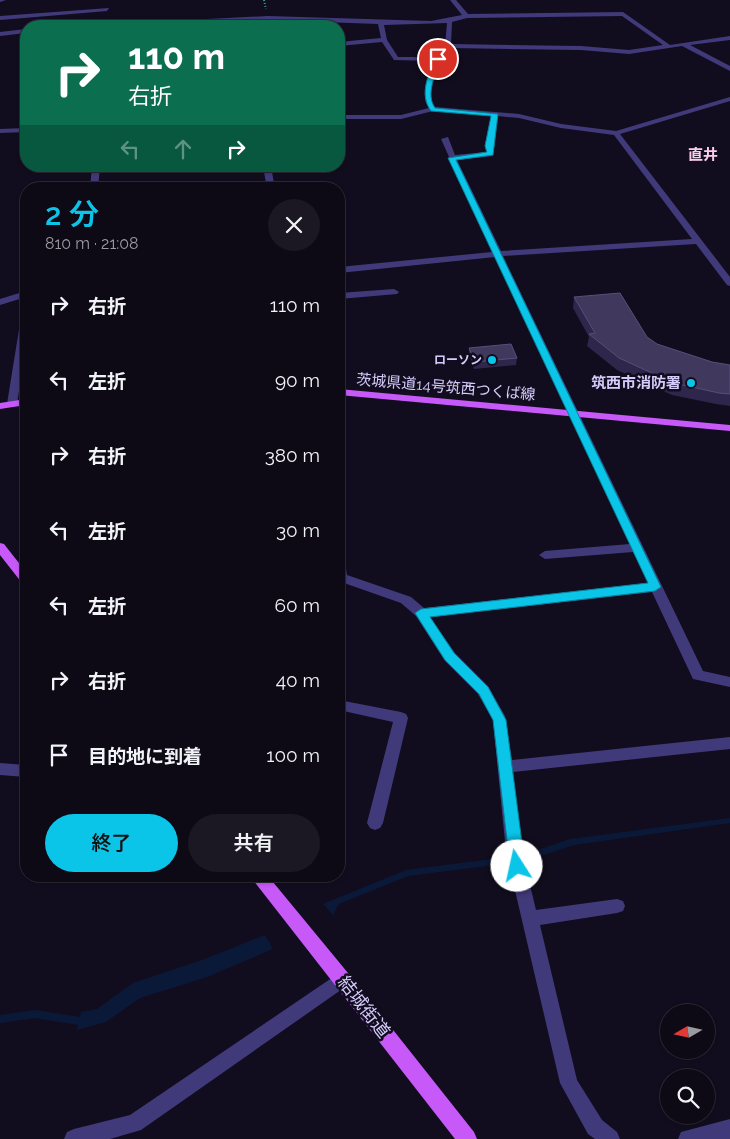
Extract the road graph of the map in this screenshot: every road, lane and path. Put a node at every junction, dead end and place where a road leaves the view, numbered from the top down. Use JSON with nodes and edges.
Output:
{"nodes":[{"id":1,"x":108,"y":0,"type":"edge"},
{"id":2,"x":453,"y":0,"type":"edge"},
{"id":3,"x":107,"y":9,"type":"junction"},
{"id":4,"x":466,"y":16,"type":"junction"},
{"id":5,"x":0,"y":18,"type":"edge"},
{"id":6,"x":268,"y":18,"type":"joint"},
{"id":7,"x":107,"y":20,"type":"edge"},
{"id":8,"x":228,"y":20,"type":"edge"},
{"id":9,"x":331,"y":20,"type":"edge"},
{"id":10,"x":345,"y":21,"type":"edge"},
{"id":11,"x":450,"y":23,"type":"junction"},
{"id":12,"x":381,"y":24,"type":"junction"},
{"id":13,"x":20,"y":32,"type":"edge"},
{"id":14,"x":0,"y":34,"type":"edge"},
{"id":15,"x":730,"y":38,"type":"edge"},
{"id":16,"x":384,"y":40,"type":"junction"},
{"id":17,"x":345,"y":43,"type":"edge"},
{"id":18,"x":684,"y":45,"type":"junction"},
{"id":19,"x":448,"y":46,"type":"junction"},
{"id":20,"x":669,"y":47,"type":"junction"},
{"id":21,"x":438,"y":59,"type":"junction"},
{"id":22,"x":730,"y":69,"type":"edge"},
{"id":23,"x":730,"y":99,"type":"edge"},
{"id":24,"x":433,"y":109,"type":"junction"},
{"id":25,"x":495,"y":114,"type":"junction"},
{"id":26,"x":345,"y":117,"type":"edge"},
{"id":27,"x":20,"y":130,"type":"edge"},
{"id":28,"x":0,"y":131,"type":"edge"},
{"id":29,"x":616,"y":133,"type":"junction"},
{"id":30,"x":445,"y":139,"type":"dead end"},
{"id":31,"x":452,"y":158,"type":"junction"},
{"id":32,"x":697,"y":241,"type":"junction"},
{"id":33,"x":499,"y":254,"type":"junction"},
{"id":34,"x":345,"y":269,"type":"edge"},
{"id":35,"x":729,"y":281,"type":"edge"},
{"id":36,"x":394,"y":292,"type":"dead end"},
{"id":37,"x":20,"y":296,"type":"edge"},
{"id":38,"x":345,"y":296,"type":"edge"},
{"id":39,"x":0,"y":302,"type":"edge"},
{"id":40,"x":20,"y":354,"type":"edge"},
{"id":41,"x":345,"y":393,"type":"edge"},
{"id":42,"x":20,"y":403,"type":"edge"},
{"id":43,"x":12,"y":404,"type":"junction"},
{"id":44,"x":0,"y":406,"type":"edge"},
{"id":45,"x":573,"y":414,"type":"junction"},
{"id":46,"x":730,"y":428,"type":"edge"},
{"id":47,"x":0,"y":546,"type":"edge"},
{"id":48,"x":637,"y":548,"type":"junction"},
{"id":49,"x":545,"y":555,"type":"dead end"},
{"id":50,"x":20,"y":572,"type":"edge"},
{"id":51,"x":345,"y":581,"type":"edge"},
{"id":52,"x":655,"y":587,"type":"junction"},
{"id":53,"x":421,"y":613,"type":"junction"},
{"id":54,"x":730,"y":682,"type":"edge"},
{"id":55,"x":345,"y":706,"type":"edge"},
{"id":56,"x":730,"y":743,"type":"edge"},
{"id":57,"x":505,"y":767,"type":"junction"},
{"id":58,"x":0,"y":769,"type":"edge"},
{"id":59,"x":20,"y":771,"type":"edge"},
{"id":60,"x":375,"y":822,"type":"dead end"},
{"id":61,"x":263,"y":882,"type":"edge"},
{"id":62,"x":617,"y":906,"type":"dead end"},
{"id":63,"x":530,"y":919,"type":"junction"},
{"id":64,"x":342,"y":979,"type":"junction"},
{"id":65,"x":730,"y":1129,"type":"edge"},
{"id":66,"x":74,"y":1139,"type":"edge"},
{"id":67,"x":467,"y":1139,"type":"edge"},
{"id":68,"x":610,"y":1139,"type":"edge"},
{"id":69,"x":688,"y":1139,"type":"edge"}],
"edges":[{"from":1,"to":3,"type":"street"},
{"from":2,"to":4,"type":"street"},
{"from":3,"to":5,"type":"street"},
{"from":3,"to":7,"type":"street"},
{"from":4,"to":11,"type":"street"},
{"from":4,"to":20,"type":"street"},
{"from":6,"to":8,"type":"street"},
{"from":6,"to":9,"type":"street"},
{"from":10,"to":12,"type":"street"},
{"from":11,"to":12,"type":"street"},
{"from":11,"to":19,"type":"street"},
{"from":12,"to":16,"type":"street"},
{"from":13,"to":14,"type":"street"},
{"from":15,"to":18,"type":"street"},
{"from":16,"to":17,"type":"street"},
{"from":16,"to":21,"type":"street"},
{"from":18,"to":20,"type":"street"},
{"from":18,"to":22,"type":"street"},
{"from":19,"to":20,"type":"street"},
{"from":19,"to":21,"type":"street"},
{"from":21,"to":24,"type":"street"},
{"from":23,"to":29,"type":"street"},
{"from":24,"to":25,"type":"street"},
{"from":24,"to":26,"type":"street"},
{"from":25,"to":29,"type":"street"},
{"from":25,"to":31,"type":"street"},
{"from":27,"to":28,"type":"street"},
{"from":29,"to":32,"type":"street"},
{"from":30,"to":31,"type":"street"},
{"from":31,"to":33,"type":"street"},
{"from":32,"to":33,"type":"street"},
{"from":32,"to":35,"type":"street"},
{"from":33,"to":34,"type":"street"},
{"from":33,"to":45,"type":"street"},
{"from":36,"to":38,"type":"street"},
{"from":37,"to":39,"type":"street"},
{"from":40,"to":43,"type":"street"},
{"from":41,"to":45,"type":"main road","name":"茨城県道14号筑西つくば線"},
{"from":42,"to":43,"type":"main road"},
{"from":43,"to":44,"type":"main road"},
{"from":45,"to":46,"type":"main road","name":"茨城県道14号筑西つくば線"},
{"from":45,"to":48,"type":"street"},
{"from":47,"to":50,"type":"main road"},
{"from":48,"to":49,"type":"street"},
{"from":48,"to":52,"type":"street"},
{"from":51,"to":53,"type":"street"},
{"from":52,"to":53,"type":"street"},
{"from":52,"to":54,"type":"street"},
{"from":53,"to":57,"type":"street"},
{"from":55,"to":60,"type":"street"},
{"from":56,"to":57,"type":"street"},
{"from":57,"to":63,"type":"street"},
{"from":58,"to":59,"type":"street"},
{"from":61,"to":64,"type":"main road","name":"結城街道"},
{"from":62,"to":63,"type":"street"},
{"from":63,"to":68,"type":"street"},
{"from":64,"to":66,"type":"street"},
{"from":64,"to":67,"type":"main road","name":"結城街道"},
{"from":65,"to":69,"type":"street"}]}
